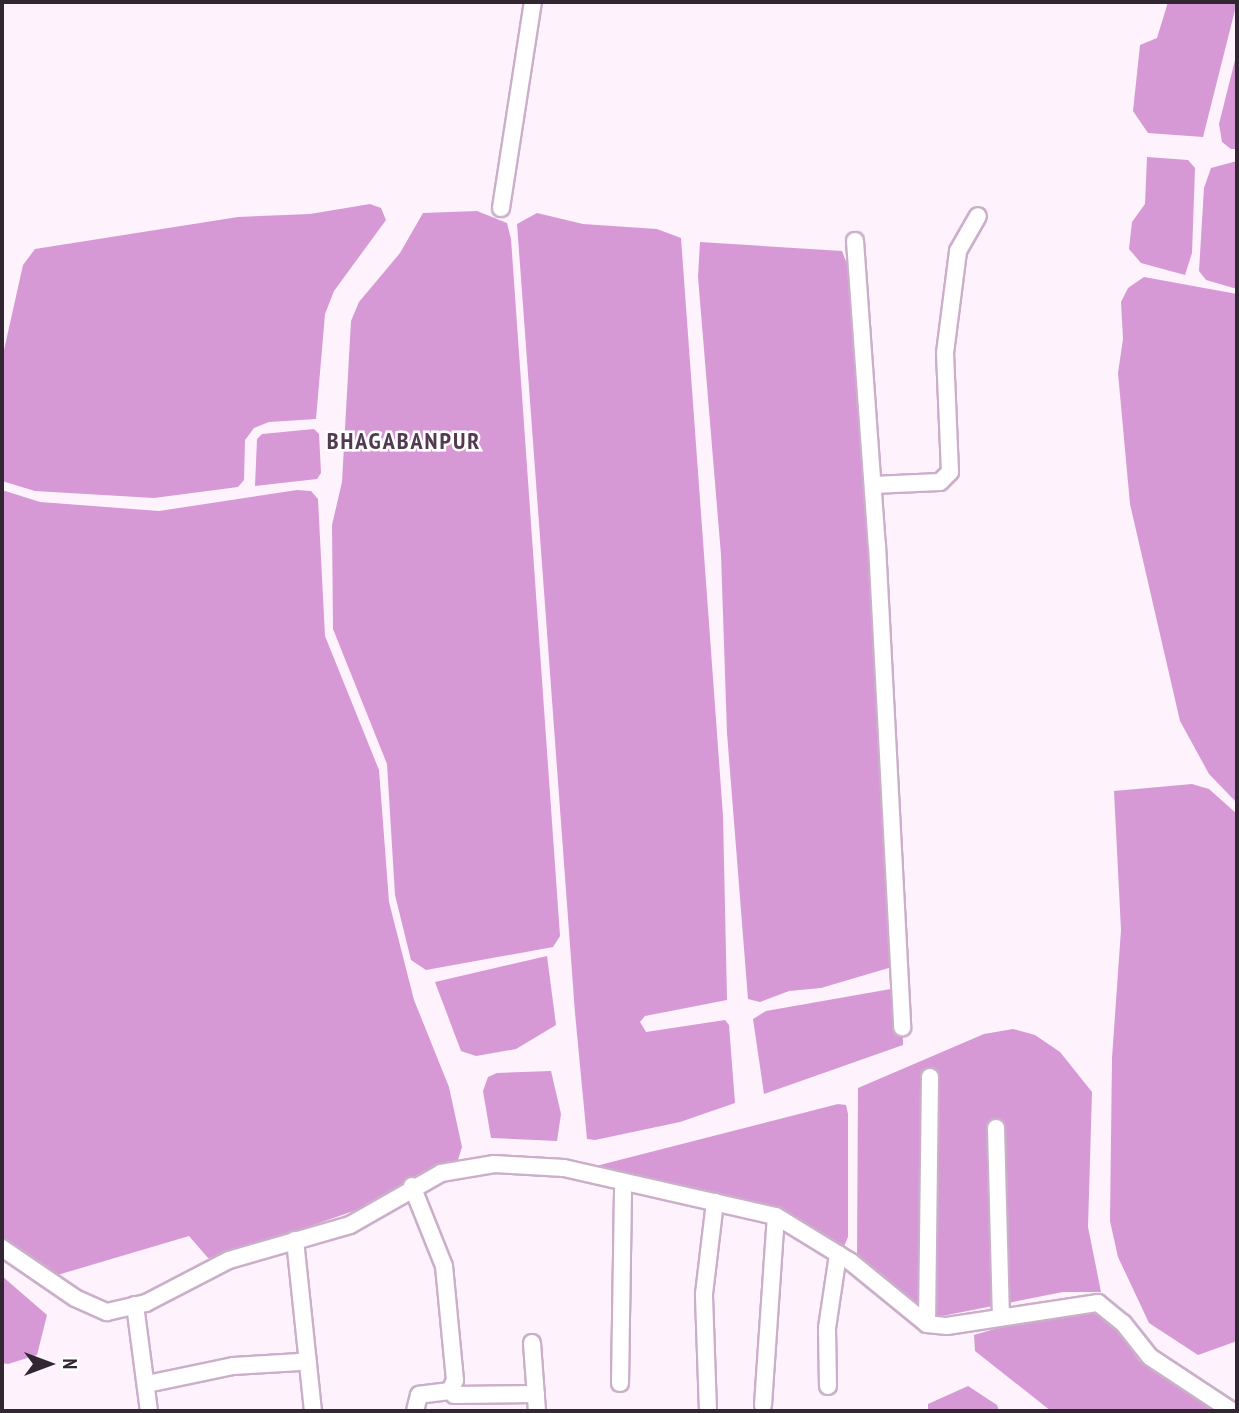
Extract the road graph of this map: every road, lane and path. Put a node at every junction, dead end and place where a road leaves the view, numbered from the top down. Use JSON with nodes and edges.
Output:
{"nodes":[{"id":1,"x":533,"y":2,"type":"edge"},
{"id":2,"x":501,"y":208,"type":"dead end"},
{"id":3,"x":978,"y":216,"type":"dead end"},
{"id":4,"x":855,"y":241,"type":"dead end"},
{"id":5,"x":873,"y":485,"type":"junction"},
{"id":6,"x":902,"y":1027,"type":"dead end"},
{"id":7,"x":930,"y":1077,"type":"dead end"},
{"id":8,"x":996,"y":1128,"type":"dead end"},
{"id":9,"x":623,"y":1181,"type":"junction"},
{"id":10,"x":412,"y":1186,"type":"junction"},
{"id":11,"x":715,"y":1202,"type":"junction"},
{"id":12,"x":776,"y":1216,"type":"junction"},
{"id":13,"x":295,"y":1240,"type":"junction"},
{"id":14,"x":2,"y":1248,"type":"edge"},
{"id":15,"x":838,"y":1254,"type":"junction"},
{"id":16,"x":135,"y":1305,"type":"junction"},
{"id":17,"x":1001,"y":1315,"type":"junction"},
{"id":18,"x":927,"y":1324,"type":"junction"},
{"id":19,"x":532,"y":1343,"type":"dead end"},
{"id":20,"x":300,"y":1362,"type":"dead end"},
{"id":21,"x":620,"y":1383,"type":"dead end"},
{"id":22,"x":147,"y":1384,"type":"junction"},
{"id":23,"x":828,"y":1385,"type":"dead end"},
{"id":24,"x":536,"y":1394,"type":"junction"},
{"id":25,"x":455,"y":1398,"type":"edge"},
{"id":26,"x":763,"y":1405,"type":"dead end"},
{"id":27,"x":149,"y":1411,"type":"edge"},
{"id":28,"x":313,"y":1411,"type":"edge"},
{"id":29,"x":415,"y":1411,"type":"edge"},
{"id":30,"x":537,"y":1411,"type":"edge"},
{"id":31,"x":708,"y":1411,"type":"edge"},
{"id":32,"x":1232,"y":1411,"type":"edge"}],
"edges":[{"from":1,"to":2,"type":"street"},
{"from":3,"to":5,"type":"street"},
{"from":4,"to":5,"type":"street"},
{"from":5,"to":6,"type":"street"},
{"from":7,"to":18,"type":"street"},
{"from":8,"to":17,"type":"street"},
{"from":9,"to":10,"type":"street"},
{"from":9,"to":11,"type":"street"},
{"from":9,"to":21,"type":"street"},
{"from":10,"to":13,"type":"street"},
{"from":10,"to":25,"type":"street"},
{"from":11,"to":12,"type":"street"},
{"from":11,"to":31,"type":"street"},
{"from":12,"to":15,"type":"street"},
{"from":12,"to":26,"type":"street"},
{"from":13,"to":16,"type":"street"},
{"from":13,"to":28,"type":"street"},
{"from":14,"to":16,"type":"street"},
{"from":15,"to":18,"type":"street"},
{"from":15,"to":23,"type":"street"},
{"from":16,"to":22,"type":"street"},
{"from":17,"to":18,"type":"street"},
{"from":17,"to":32,"type":"street"},
{"from":19,"to":24,"type":"street"},
{"from":20,"to":22,"type":"street"},
{"from":22,"to":27,"type":"street"},
{"from":24,"to":25,"type":"street"},
{"from":24,"to":30,"type":"street"},
{"from":25,"to":29,"type":"street"}]}
